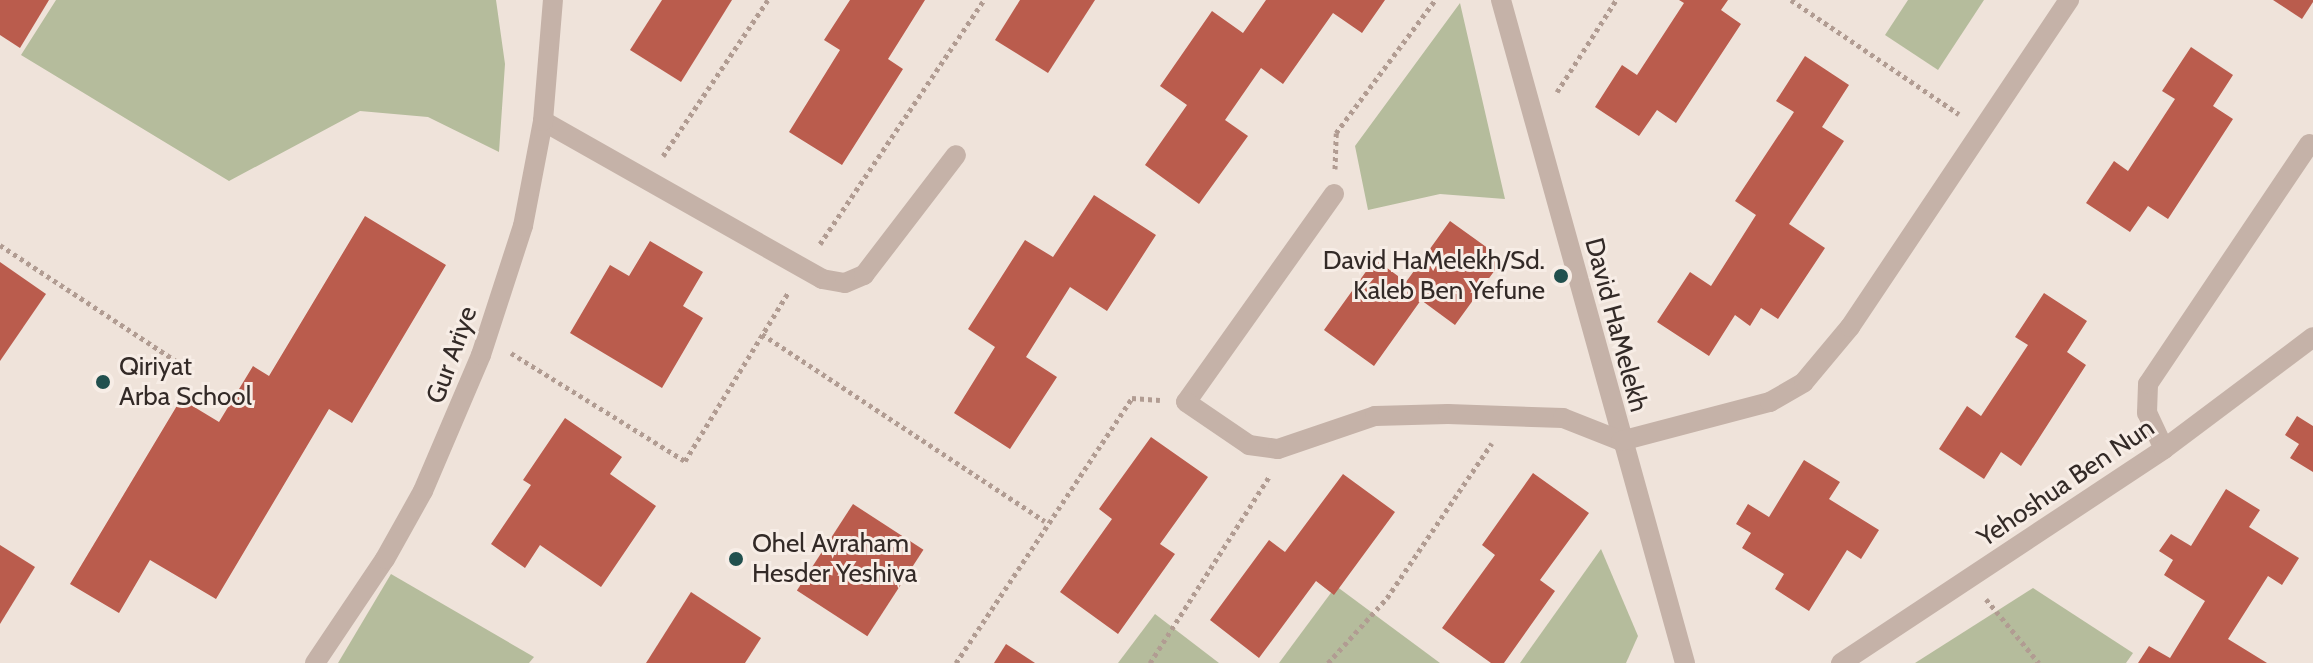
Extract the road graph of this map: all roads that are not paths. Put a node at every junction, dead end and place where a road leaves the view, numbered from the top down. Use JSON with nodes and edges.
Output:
{"nodes":[{"id":1,"x":544,"y":0,"type":"edge"},
{"id":2,"x":553,"y":0,"type":"edge"},
{"id":3,"x":1501,"y":0,"type":"edge"},
{"id":4,"x":2069,"y":0,"type":"edge"},
{"id":5,"x":550,"y":33,"type":"junction"},
{"id":6,"x":543,"y":121,"type":"junction"},
{"id":7,"x":2309,"y":144,"type":"dead end"},
{"id":8,"x":956,"y":155,"type":"dead end"},
{"id":9,"x":1334,"y":194,"type":"road end"},
{"id":10,"x":2313,"y":337,"type":"edge"},
{"id":11,"x":1621,"y":441,"type":"junction"},
{"id":12,"x":2164,"y":449,"type":"junction"},
{"id":13,"x":315,"y":663,"type":"edge"},
{"id":14,"x":1685,"y":663,"type":"edge"},
{"id":15,"x":1841,"y":663,"type":"edge"}],
"edges":[{"from":1,"to":5,"type":"street","name":"Gur Ariye"},
{"from":2,"to":5,"type":"street","name":"Gur Ariye"},
{"from":3,"to":11,"type":"street","name":"David HaMelekh"},
{"from":4,"to":11,"type":"street"},
{"from":5,"to":6,"type":"street","name":"Gur Ariye"},
{"from":6,"to":8,"type":"street"},
{"from":6,"to":13,"type":"street","name":"Gur Ariye"},
{"from":7,"to":12,"type":"street"},
{"from":9,"to":11,"type":"street"},
{"from":10,"to":12,"type":"street","name":"Yehoshua Ben Nun"},
{"from":11,"to":14,"type":"street","name":"David HaMelekh"},
{"from":12,"to":15,"type":"street","name":"Yehoshua Ben Nun"}]}
